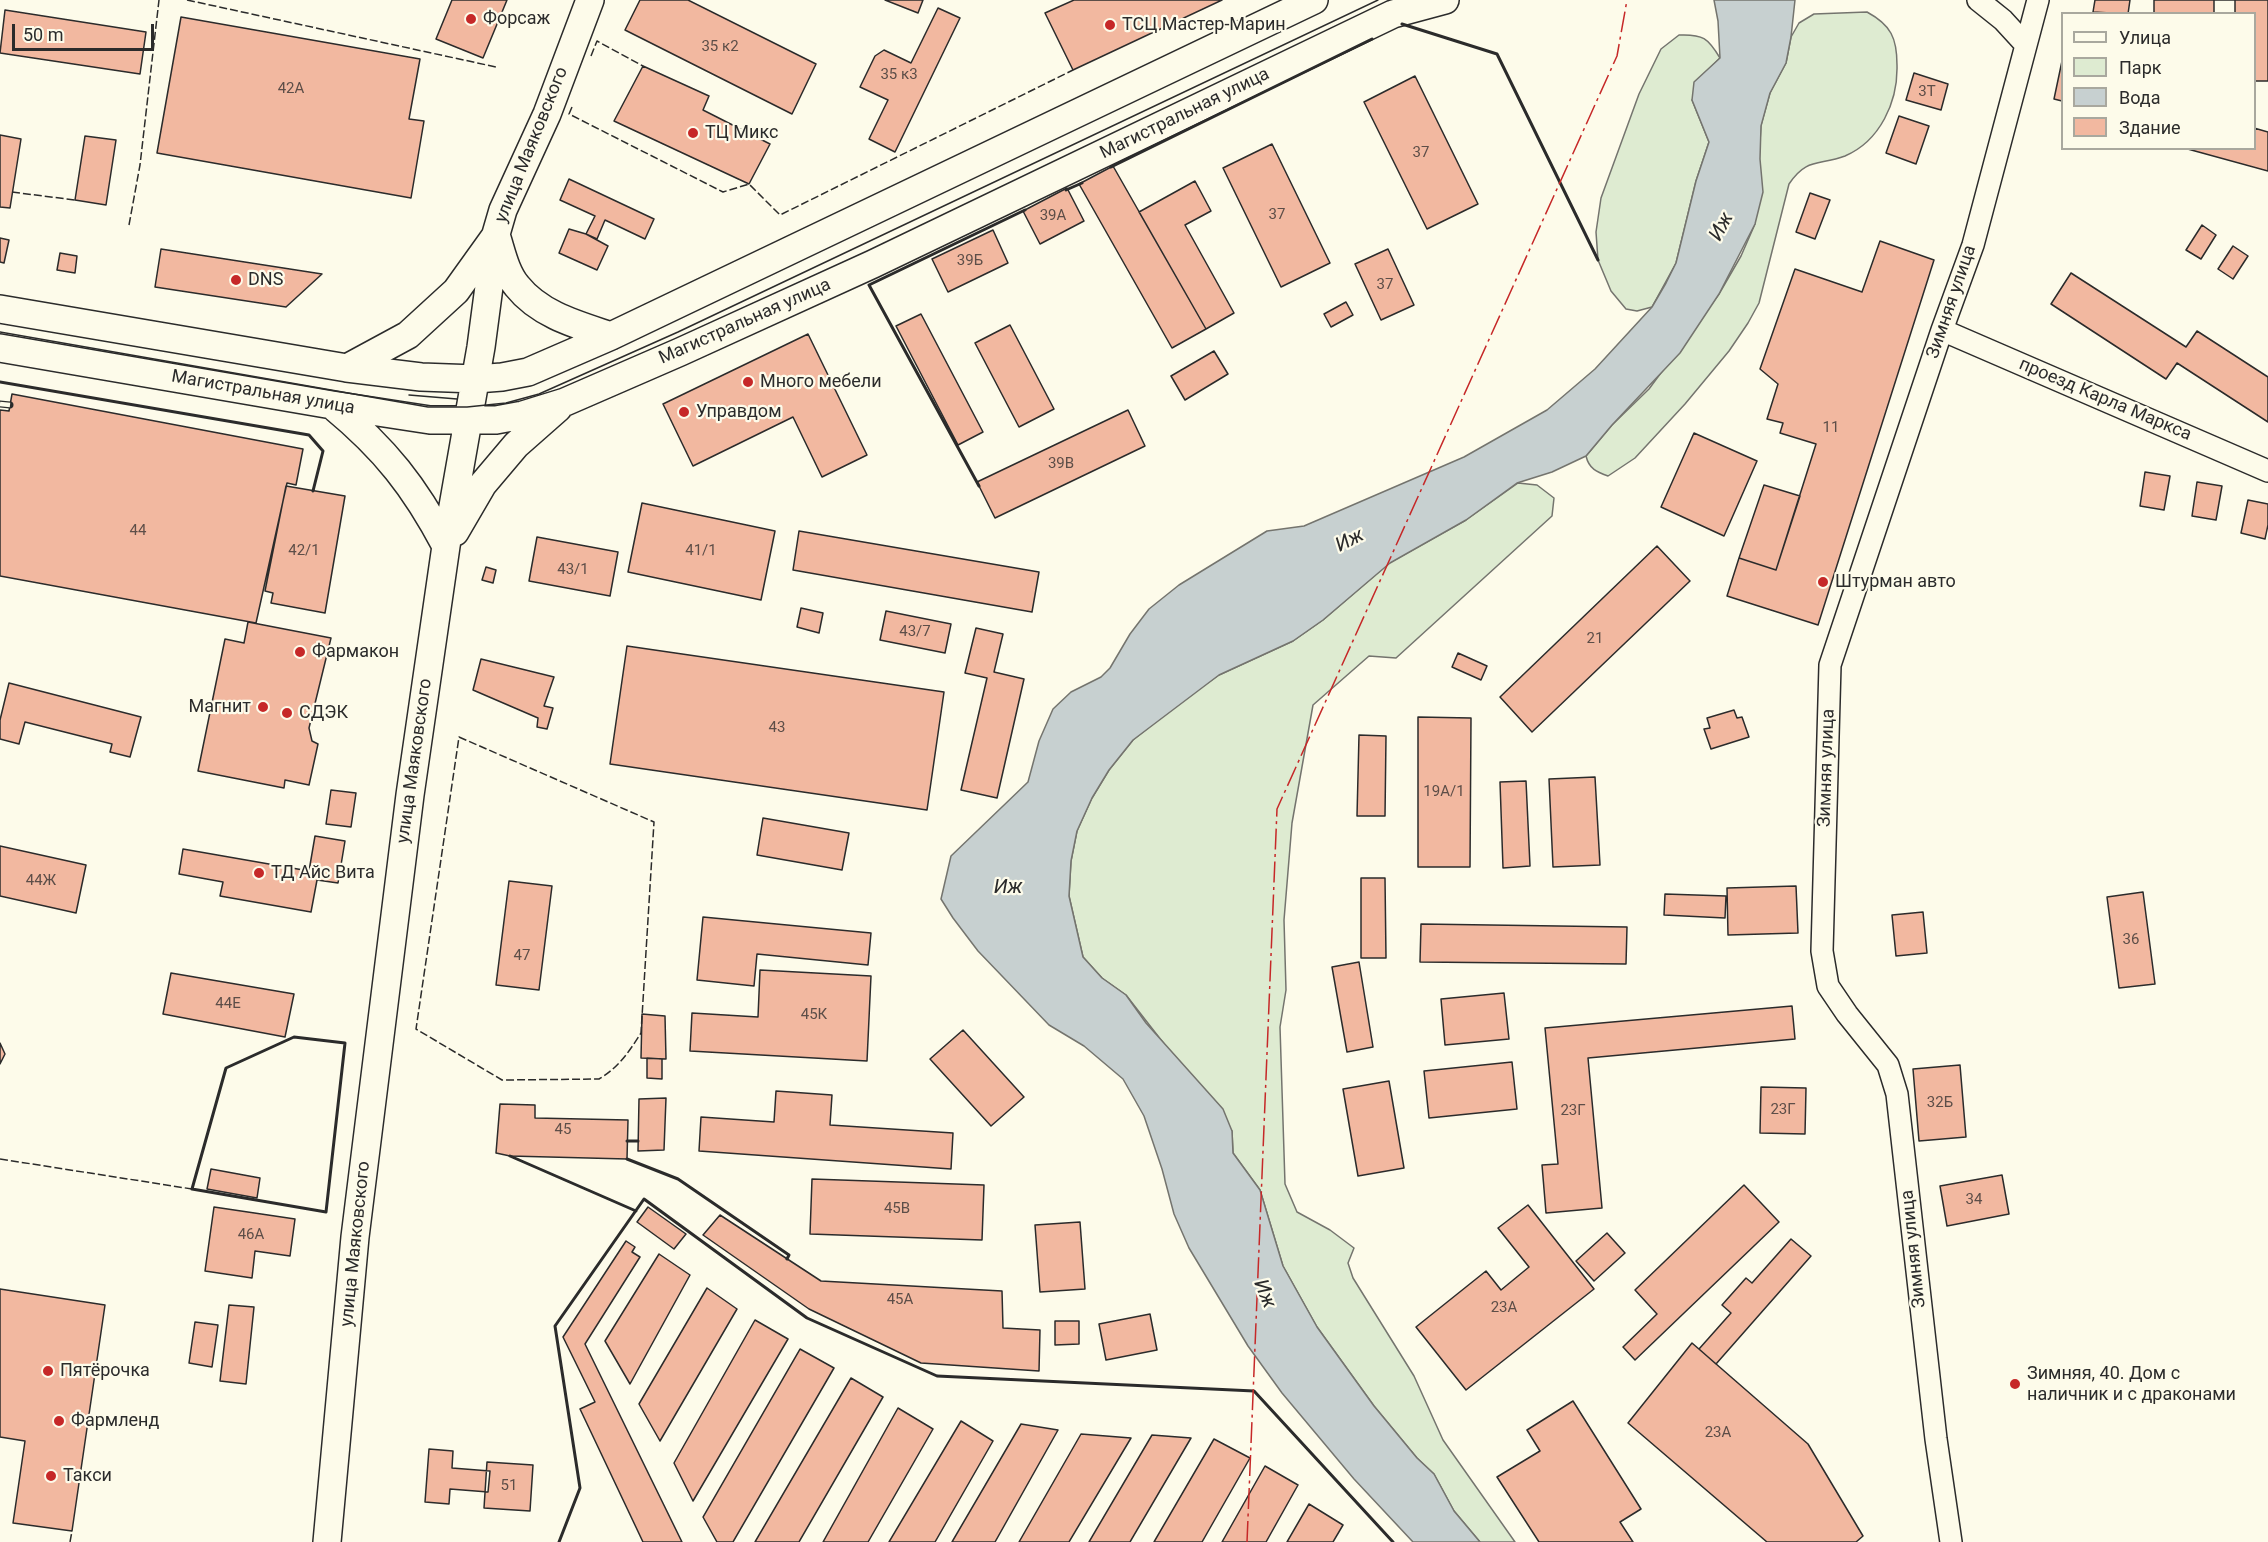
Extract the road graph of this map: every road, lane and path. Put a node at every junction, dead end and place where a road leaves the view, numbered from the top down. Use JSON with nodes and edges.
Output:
{"nodes":[{"id":1,"x":590,"y":0,"type":"edge"},
{"id":2,"x":1314,"y":0,"type":"edge"},
{"id":3,"x":1445,"y":0,"type":"edge"},
{"id":4,"x":1978,"y":0,"type":"edge"},
{"id":5,"x":2037,"y":0,"type":"edge"},
{"id":6,"x":2025,"y":44,"type":"junction"},
{"id":7,"x":496,"y":234,"type":"junction"},
{"id":8,"x":0,"y":309,"type":"edge"},
{"id":9,"x":1942,"y":330,"type":"junction"},
{"id":10,"x":611,"y":336,"type":"junction"},
{"id":11,"x":0,"y":348,"type":"edge"},
{"id":12,"x":347,"y":368,"type":"junction"},
{"id":13,"x":476,"y":379,"type":"junction"},
{"id":14,"x":565,"y":402,"type":"junction"},
{"id":15,"x":332,"y":405,"type":"junction"},
{"id":16,"x":468,"y":420,"type":"junction"},
{"id":17,"x":2268,"y":471,"type":"edge"},
{"id":18,"x":447,"y":546,"type":"junction"},
{"id":19,"x":327,"y":1542,"type":"edge"},
{"id":20,"x":1951,"y":1542,"type":"edge"}],
"edges":[{"from":1,"to":7,"type":"main road","name":"улица Маяковского"},
{"from":2,"to":10,"type":"main road"},
{"from":3,"to":14,"type":"main road","name":"Магистральная улица"},
{"from":4,"to":6,"type":"street"},
{"from":5,"to":6,"type":"street","name":"Зимняя улица"},
{"from":6,"to":9,"type":"street","name":"Зимняя улица"},
{"from":7,"to":10,"type":"main road"},
{"from":7,"to":12,"type":"main road"},
{"from":7,"to":13,"type":"main road","name":"улица Маяковского"},
{"from":8,"to":12,"type":"main road"},
{"from":9,"to":17,"type":"street","name":"проезд Карла Маркса"},
{"from":9,"to":20,"type":"street","name":"Зимняя улица"},
{"from":10,"to":13,"type":"main road"},
{"from":11,"to":15,"type":"main road","name":"Магистральная улица"},
{"from":12,"to":13,"type":"main road"},
{"from":13,"to":16,"type":"main road","name":"улица Маяковского"},
{"from":14,"to":16,"type":"main road","name":"Магистральная улица"},
{"from":14,"to":18,"type":"main road"},
{"from":15,"to":16,"type":"main road","name":"Магистральная улица"},
{"from":15,"to":18,"type":"main road"},
{"from":16,"to":18,"type":"main road","name":"улица Маяковского"},
{"from":18,"to":19,"type":"main road","name":"улица Маяковского"}]}
